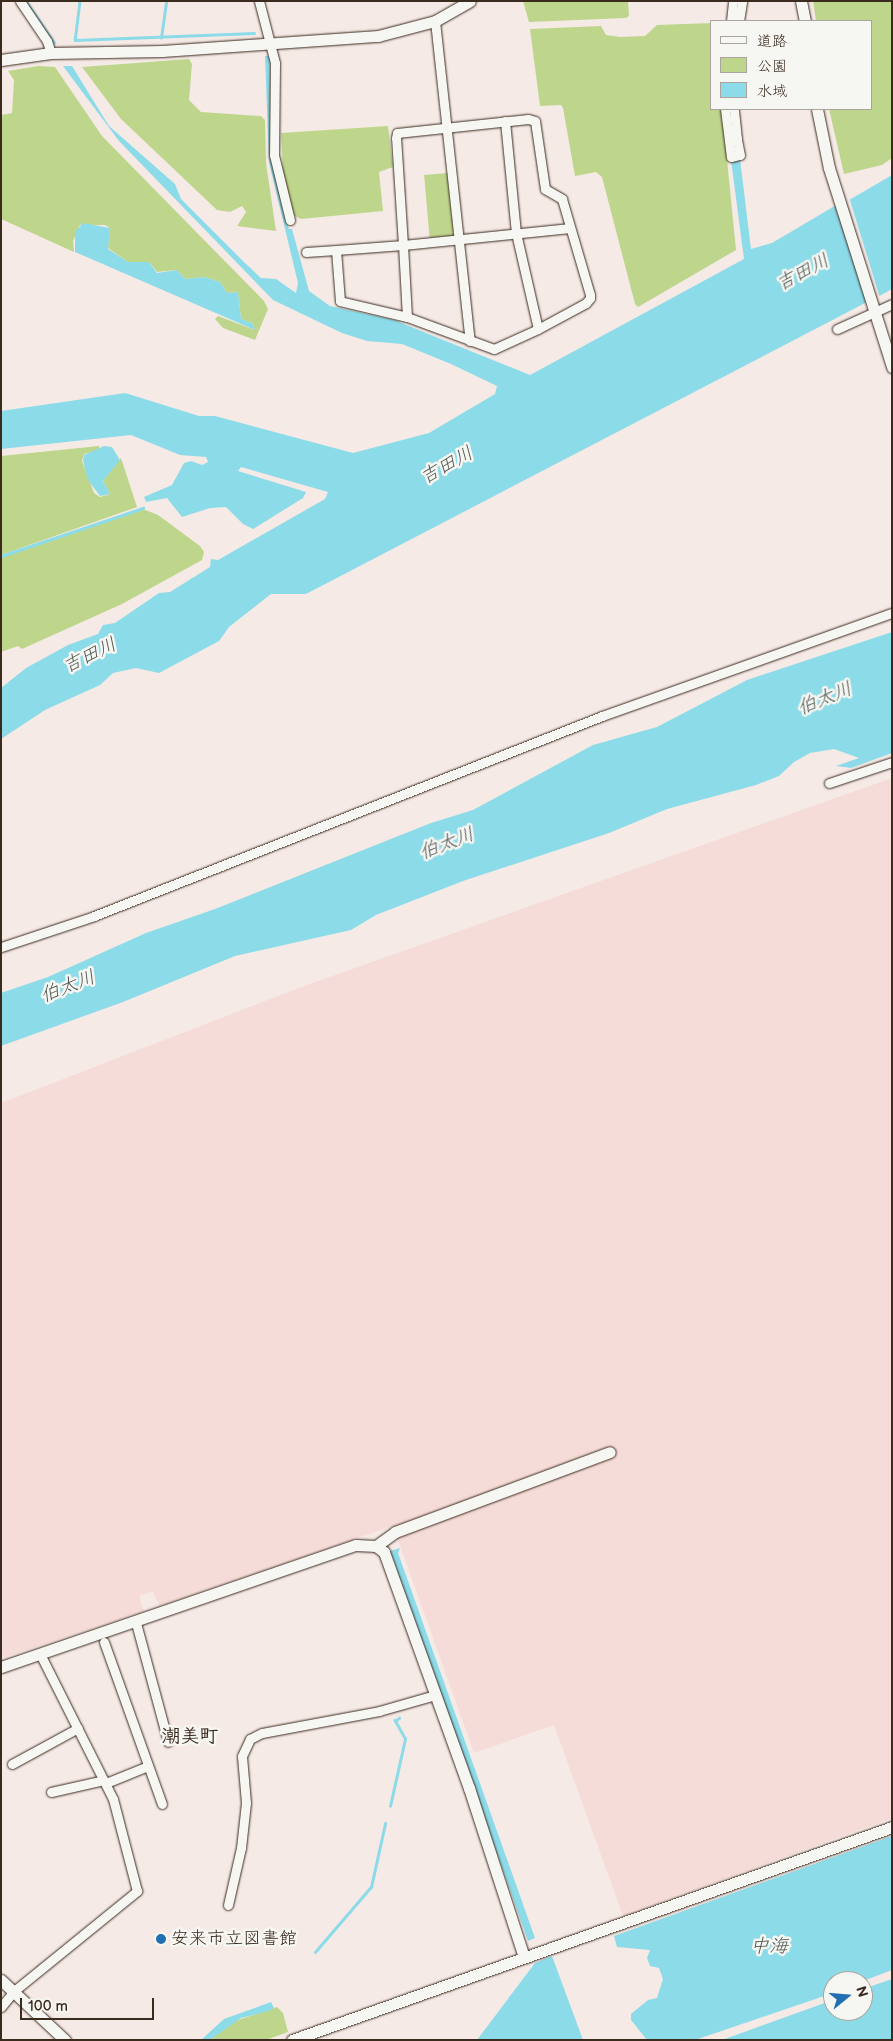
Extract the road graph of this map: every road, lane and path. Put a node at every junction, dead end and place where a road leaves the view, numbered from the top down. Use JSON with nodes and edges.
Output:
{"nodes":[{"id":1,"x":20,"y":1,"type":"edge"},
{"id":2,"x":259,"y":1,"type":"edge"},
{"id":3,"x":470,"y":1,"type":"edge"},
{"id":4,"x":734,"y":1,"type":"edge"},
{"id":5,"x":742,"y":1,"type":"edge"},
{"id":6,"x":800,"y":1,"type":"edge"},
{"id":7,"x":735,"y":20,"type":"edge"},
{"id":8,"x":735,"y":20,"type":"edge"},
{"id":9,"x":805,"y":20,"type":"edge"},
{"id":10,"x":435,"y":21,"type":"junction"},
{"id":11,"x":269,"y":44,"type":"junction"},
{"id":12,"x":51,"y":53,"type":"junction"},
{"id":13,"x":1,"y":60,"type":"edge"},
{"id":14,"x":725,"y":110,"type":"edge"},
{"id":15,"x":734,"y":110,"type":"edge"},
{"id":16,"x":817,"y":110,"type":"edge"},
{"id":17,"x":505,"y":121,"type":"junction"},
{"id":18,"x":447,"y":127,"type":"junction"},
{"id":19,"x":733,"y":139,"type":"junction"},
{"id":20,"x":737,"y":156,"type":"dead end"},
{"id":21,"x":290,"y":220,"type":"dead end"},
{"id":22,"x":570,"y":228,"type":"junction"},
{"id":23,"x":516,"y":233,"type":"junction"},
{"id":24,"x":460,"y":239,"type":"junction"},
{"id":25,"x":403,"y":246,"type":"junction"},
{"id":26,"x":336,"y":250,"type":"junction"},
{"id":27,"x":306,"y":252,"type":"dead end"},
{"id":28,"x":892,"y":304,"type":"edge"},
{"id":29,"x":874,"y":308,"type":"junction"},
{"id":30,"x":407,"y":317,"type":"junction"},
{"id":31,"x":538,"y":329,"type":"junction"},
{"id":32,"x":837,"y":329,"type":"dead end"},
{"id":33,"x":470,"y":341,"type":"junction"},
{"id":34,"x":892,"y":367,"type":"edge"},
{"id":35,"x":892,"y":612,"type":"edge"},
{"id":36,"x":892,"y":762,"type":"edge"},
{"id":37,"x":829,"y":783,"type":"dead end"},
{"id":38,"x":1,"y":947,"type":"edge"},
{"id":39,"x":610,"y":1452,"type":"dead end"},
{"id":40,"x":376,"y":1546,"type":"junction"},
{"id":41,"x":136,"y":1623,"type":"junction"},
{"id":42,"x":104,"y":1642,"type":"dead end"},
{"id":43,"x":40,"y":1654,"type":"junction"},
{"id":44,"x":1,"y":1667,"type":"edge"},
{"id":45,"x":435,"y":1695,"type":"junction"},
{"id":46,"x":78,"y":1728,"type":"junction"},
{"id":47,"x":168,"y":1742,"type":"dead end"},
{"id":48,"x":12,"y":1764,"type":"dead end"},
{"id":49,"x":148,"y":1766,"type":"junction"},
{"id":50,"x":105,"y":1782,"type":"junction"},
{"id":51,"x":51,"y":1792,"type":"dead end"},
{"id":52,"x":162,"y":1804,"type":"dead end"},
{"id":53,"x":892,"y":1827,"type":"edge"},
{"id":54,"x":228,"y":1905,"type":"dead end"},
{"id":55,"x":524,"y":1957,"type":"junction"},
{"id":56,"x":1,"y":1980,"type":"edge"},
{"id":57,"x":14,"y":1991,"type":"junction"},
{"id":58,"x":1,"y":2007,"type":"edge"},
{"id":59,"x":65,"y":2040,"type":"edge"},
{"id":60,"x":292,"y":2040,"type":"edge"}],
"edges":[{"from":1,"to":12,"type":"street"},
{"from":2,"to":11,"type":"street"},
{"from":3,"to":10,"type":"street"},
{"from":4,"to":7,"type":"street"},
{"from":5,"to":8,"type":"street"},
{"from":6,"to":9,"type":"street"},
{"from":10,"to":11,"type":"street"},
{"from":10,"to":18,"type":"street"},
{"from":11,"to":12,"type":"street"},
{"from":11,"to":21,"type":"street"},
{"from":12,"to":13,"type":"street"},
{"from":14,"to":19,"type":"street"},
{"from":15,"to":19,"type":"street"},
{"from":16,"to":29,"type":"street"},
{"from":17,"to":18,"type":"street"},
{"from":17,"to":22,"type":"street"},
{"from":17,"to":23,"type":"street"},
{"from":18,"to":24,"type":"street"},
{"from":18,"to":25,"type":"street"},
{"from":19,"to":20,"type":"street"},
{"from":22,"to":23,"type":"street"},
{"from":22,"to":31,"type":"street"},
{"from":23,"to":24,"type":"street"},
{"from":23,"to":31,"type":"street"},
{"from":24,"to":25,"type":"street"},
{"from":24,"to":33,"type":"street"},
{"from":25,"to":26,"type":"street"},
{"from":25,"to":30,"type":"street"},
{"from":26,"to":27,"type":"street"},
{"from":26,"to":30,"type":"street"},
{"from":28,"to":29,"type":"street"},
{"from":29,"to":32,"type":"street"},
{"from":29,"to":34,"type":"street"},
{"from":30,"to":33,"type":"street"},
{"from":31,"to":33,"type":"street"},
{"from":35,"to":38,"type":"street"},
{"from":36,"to":37,"type":"street"},
{"from":39,"to":40,"type":"street"},
{"from":40,"to":41,"type":"street"},
{"from":40,"to":45,"type":"street"},
{"from":41,"to":43,"type":"street"},
{"from":41,"to":47,"type":"street"},
{"from":42,"to":49,"type":"street"},
{"from":43,"to":44,"type":"street"},
{"from":43,"to":46,"type":"street"},
{"from":45,"to":54,"type":"street"},
{"from":45,"to":55,"type":"street"},
{"from":46,"to":48,"type":"street"},
{"from":46,"to":50,"type":"street"},
{"from":49,"to":50,"type":"street"},
{"from":49,"to":52,"type":"street"},
{"from":50,"to":51,"type":"street"},
{"from":50,"to":57,"type":"street"},
{"from":53,"to":55,"type":"street"},
{"from":55,"to":60,"type":"street"},
{"from":56,"to":57,"type":"street"},
{"from":57,"to":58,"type":"street"},
{"from":57,"to":59,"type":"street"}]}
